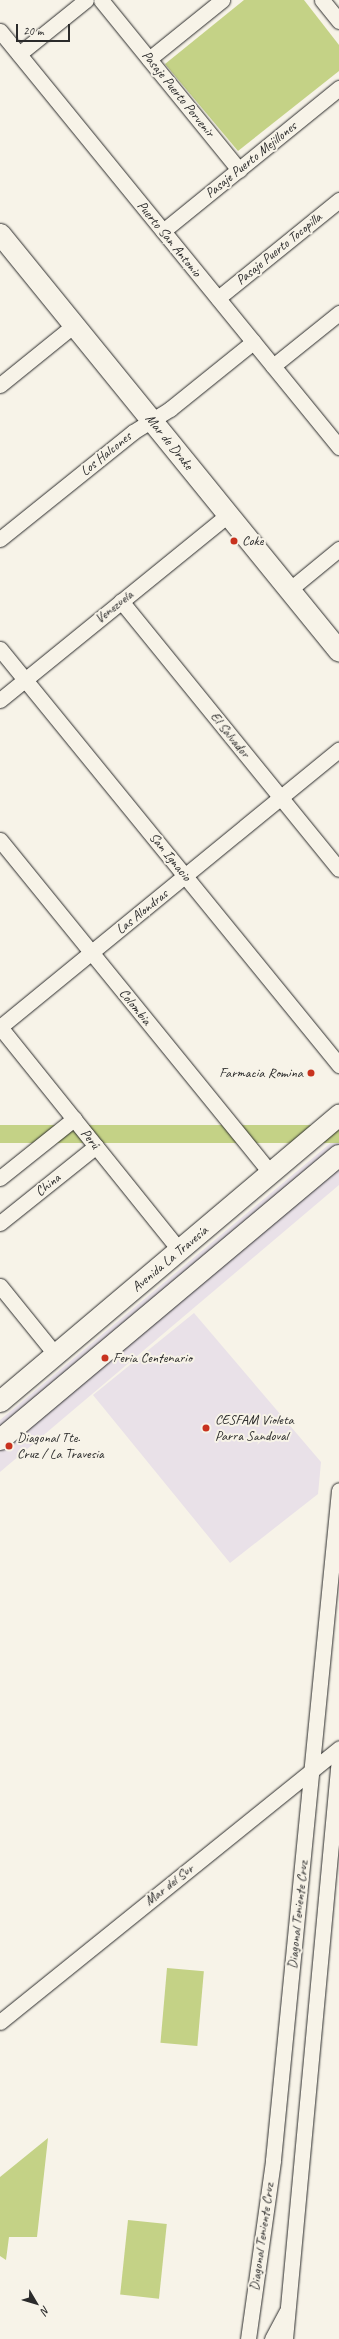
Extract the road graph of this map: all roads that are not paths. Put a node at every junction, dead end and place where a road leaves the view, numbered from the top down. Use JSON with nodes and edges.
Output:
{"nodes":[{"id":1,"x":86,"y":0,"type":"edge"},
{"id":2,"x":101,"y":0,"type":"edge"},
{"id":3,"x":222,"y":0,"type":"edge"},
{"id":4,"x":322,"y":0,"type":"edge"},
{"id":5,"x":339,"y":21,"type":"edge"},
{"id":6,"x":0,"y":31,"type":"edge"},
{"id":7,"x":19,"y":54,"type":"junction"},
{"id":8,"x":148,"y":59,"type":"junction"},
{"id":9,"x":339,"y":88,"type":"edge"},
{"id":10,"x":239,"y":170,"type":"junction"},
{"id":11,"x":339,"y":200,"type":"edge"},
{"id":12,"x":163,"y":231,"type":"junction"},
{"id":13,"x":0,"y":234,"type":"edge"},
{"id":14,"x":218,"y":298,"type":"junction"},
{"id":15,"x":339,"y":313,"type":"edge"},
{"id":16,"x":74,"y":325,"type":"junction"},
{"id":17,"x":253,"y":342,"type":"junction"},
{"id":18,"x":274,"y":366,"type":"junction"},
{"id":19,"x":0,"y":385,"type":"edge"},
{"id":20,"x":151,"y":420,"type":"junction"},
{"id":21,"x":336,"y":438,"type":"edge"},
{"id":22,"x":228,"y":515,"type":"junction"},
{"id":23,"x":0,"y":539,"type":"edge"},
{"id":24,"x":339,"y":549,"type":"edge"},
{"id":25,"x":289,"y":590,"type":"junction"},
{"id":26,"x":122,"y":602,"type":"junction"},
{"id":27,"x":0,"y":649,"type":"edge"},
{"id":28,"x":339,"y":651,"type":"edge"},
{"id":29,"x":25,"y":680,"type":"junction"},
{"id":30,"x":0,"y":700,"type":"edge"},
{"id":31,"x":339,"y":750,"type":"edge"},
{"id":32,"x":281,"y":798,"type":"junction"},
{"id":33,"x":0,"y":840,"type":"edge"},
{"id":34,"x":339,"y":869,"type":"edge"},
{"id":35,"x":185,"y":876,"type":"junction"},
{"id":36,"x":92,"y":952,"type":"junction"},
{"id":37,"x":0,"y":1027,"type":"edge"},
{"id":38,"x":339,"y":1065,"type":"edge"},
{"id":39,"x":339,"y":1115,"type":"edge"},
{"id":40,"x":74,"y":1119,"type":"junction"},
{"id":41,"x":96,"y":1146,"type":"junction"},
{"id":42,"x":339,"y":1155,"type":"edge"},
{"id":43,"x":271,"y":1174,"type":"junction"},
{"id":44,"x":0,"y":1178,"type":"edge"},
{"id":45,"x":0,"y":1223,"type":"edge"},
{"id":46,"x":180,"y":1251,"type":"junction"},
{"id":47,"x":0,"y":1286,"type":"edge"},
{"id":48,"x":55,"y":1354,"type":"junction"},
{"id":49,"x":0,"y":1401,"type":"edge"},
{"id":50,"x":0,"y":1439,"type":"edge"},
{"id":51,"x":339,"y":1490,"type":"edge"},
{"id":52,"x":339,"y":1748,"type":"edge"},
{"id":53,"x":339,"y":1758,"type":"edge"},
{"id":54,"x":312,"y":1772,"type":"junction"},
{"id":55,"x":0,"y":2022,"type":"edge"},
{"id":56,"x":288,"y":2309,"type":"junction"},
{"id":57,"x":248,"y":2339,"type":"edge"},
{"id":58,"x":272,"y":2339,"type":"edge"},
{"id":59,"x":285,"y":2339,"type":"edge"}],
"edges":[{"from":1,"to":7,"type":"street"},
{"from":2,"to":8,"type":"street","name":"Pasaje Puerto Porvenir"},
{"from":3,"to":8,"type":"street"},
{"from":4,"to":5,"type":"street"},
{"from":6,"to":7,"type":"street","name":"Puerto San Antonio"},
{"from":7,"to":12,"type":"street","name":"Puerto San Antonio"},
{"from":8,"to":10,"type":"street","name":"Pasaje Puerto Porvenir"},
{"from":9,"to":10,"type":"street","name":"Pasaje Puerto Mejillones"},
{"from":10,"to":12,"type":"street","name":"Pasaje Puerto Mejillones"},
{"from":11,"to":14,"type":"street","name":"Pasaje Puerto Tocopilla"},
{"from":12,"to":14,"type":"street","name":"Puerto San Antonio"},
{"from":13,"to":16,"type":"street","name":"Mar de Drake"},
{"from":14,"to":17,"type":"street","name":"Puerto San Antonio"},
{"from":15,"to":18,"type":"street"},
{"from":16,"to":19,"type":"street"},
{"from":16,"to":20,"type":"street","name":"Mar de Drake"},
{"from":17,"to":18,"type":"street","name":"Puerto San Antonio"},
{"from":17,"to":20,"type":"street","name":"Los Halcones"},
{"from":18,"to":21,"type":"street","name":"Puerto San Antonio"},
{"from":20,"to":22,"type":"street","name":"Mar de Drake"},
{"from":20,"to":23,"type":"street","name":"Los Halcones"},
{"from":22,"to":25,"type":"street","name":"Mar de Drake"},
{"from":22,"to":26,"type":"street","name":"Venezuela"},
{"from":24,"to":25,"type":"street"},
{"from":25,"to":28,"type":"street","name":"Mar de Drake"},
{"from":26,"to":29,"type":"street","name":"Venezuela"},
{"from":26,"to":32,"type":"street","name":"El Salvador"},
{"from":27,"to":29,"type":"street","name":"San Ignacio"},
{"from":29,"to":30,"type":"street","name":"Venezuela"},
{"from":29,"to":35,"type":"street","name":"San Ignacio"},
{"from":31,"to":32,"type":"street","name":"Las Alondras"},
{"from":32,"to":34,"type":"street","name":"El Salvador"},
{"from":32,"to":35,"type":"street","name":"Las Alondras"},
{"from":33,"to":36,"type":"street","name":"Colombia"},
{"from":35,"to":36,"type":"street","name":"Las Alondras"},
{"from":35,"to":38,"type":"street","name":"San Ignacio"},
{"from":36,"to":37,"type":"street","name":"Las Alondras"},
{"from":36,"to":43,"type":"street","name":"Colombia"},
{"from":37,"to":40,"type":"street","name":"Perú"},
{"from":39,"to":43,"type":"street","name":"Avenida La Travesía"},
{"from":40,"to":41,"type":"street","name":"Perú"},
{"from":40,"to":44,"type":"street"},
{"from":41,"to":45,"type":"street","name":"China"},
{"from":41,"to":46,"type":"street","name":"Perú"},
{"from":42,"to":50,"type":"street","name":"Avenida La Travesía"},
{"from":43,"to":46,"type":"street","name":"Avenida La Travesía"},
{"from":46,"to":48,"type":"street","name":"Avenida La Travesía"},
{"from":47,"to":48,"type":"street"},
{"from":48,"to":49,"type":"street","name":"Avenida La Travesía"},
{"from":51,"to":54,"type":"street","name":"Diagonal Teniente Cruz"},
{"from":52,"to":54,"type":"street","name":"Mar del Sur"},
{"from":53,"to":56,"type":"street","name":"Diagonal Teniente Cruz"},
{"from":54,"to":55,"type":"street","name":"Mar del Sur"},
{"from":54,"to":57,"type":"street","name":"Diagonal Teniente Cruz"},
{"from":56,"to":58,"type":"street","name":"Diagonal Teniente Cruz"},
{"from":56,"to":59,"type":"street","name":"Diagonal Teniente Cruz"}]}
